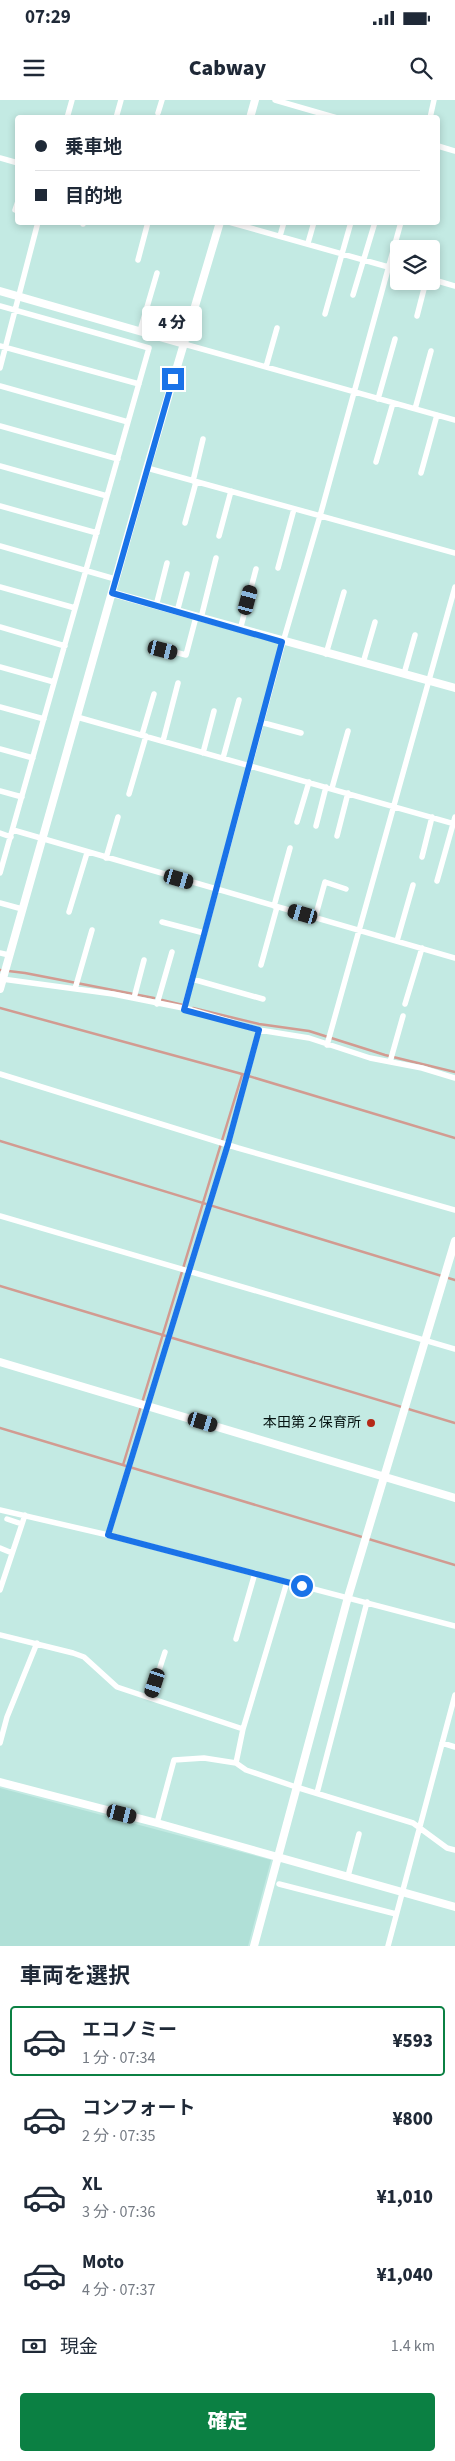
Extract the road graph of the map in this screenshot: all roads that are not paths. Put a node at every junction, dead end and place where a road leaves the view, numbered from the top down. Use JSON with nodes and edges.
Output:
{"nodes":[{"id":1,"x":72,"y":100,"type":"edge"},
{"id":2,"x":121,"y":100,"type":"edge"},
{"id":3,"x":162,"y":100,"type":"edge"},
{"id":4,"x":255,"y":100,"type":"edge"},
{"id":5,"x":276,"y":100,"type":"edge"},
{"id":6,"x":434,"y":100,"type":"edge"},
{"id":7,"x":158,"y":113,"type":"dead end"},
{"id":8,"x":68,"y":115,"type":"edge"},
{"id":9,"x":117,"y":115,"type":"edge"},
{"id":10,"x":251,"y":115,"type":"edge"},
{"id":11,"x":327,"y":115,"type":"edge"},
{"id":12,"x":431,"y":115,"type":"edge"},
{"id":13,"x":440,"y":147,"type":"edge"},
{"id":14,"x":455,"y":151,"type":"edge"},
{"id":15,"x":0,"y":158,"type":"edge"},
{"id":16,"x":15,"y":162,"type":"edge"},
{"id":17,"x":37,"y":225,"type":"edge"},
{"id":18,"x":147,"y":225,"type":"edge"},
{"id":19,"x":219,"y":225,"type":"edge"},
{"id":20,"x":241,"y":225,"type":"edge"},
{"id":21,"x":283,"y":225,"type":"edge"},
{"id":22,"x":313,"y":225,"type":"edge"},
{"id":23,"x":350,"y":225,"type":"edge"},
{"id":24,"x":374,"y":225,"type":"edge"},
{"id":25,"x":400,"y":225,"type":"edge"},
{"id":26,"x":280,"y":236,"type":"junction"},
{"id":27,"x":308,"y":243,"type":"junction"},
{"id":28,"x":342,"y":254,"type":"junction"},
{"id":29,"x":138,"y":260,"type":"dead end"},
{"id":30,"x":364,"y":260,"type":"junction"},
{"id":31,"x":389,"y":267,"type":"junction"},
{"id":32,"x":157,"y":273,"type":"dead end"},
{"id":33,"x":440,"y":282,"type":"edge"},
{"id":34,"x":455,"y":286,"type":"edge"},
{"id":35,"x":424,"y":290,"type":"edge"},
{"id":36,"x":0,"y":292,"type":"edge"},
{"id":37,"x":353,"y":295,"type":"dead end"},
{"id":38,"x":19,"y":297,"type":"junction"},
{"id":39,"x":0,"y":306,"type":"edge"},
{"id":40,"x":16,"y":310,"type":"junction"},
{"id":41,"x":325,"y":314,"type":"dead end"},
{"id":42,"x":417,"y":316,"type":"dead end"},
{"id":43,"x":277,"y":328,"type":"dead end"},
{"id":44,"x":140,"y":331,"type":"junction"},
{"id":45,"x":395,"y":339,"type":"dead end"},
{"id":46,"x":184,"y":344,"type":"junction"},
{"id":47,"x":3,"y":347,"type":"edge"},
{"id":48,"x":432,"y":352,"type":"dead end"},
{"id":49,"x":266,"y":367,"type":"junction"},
{"id":50,"x":0,"y":368,"type":"edge"},
{"id":51,"x":139,"y":384,"type":"junction"},
{"id":52,"x":0,"y":386,"type":"edge"},
{"id":53,"x":354,"y":392,"type":"junction"},
{"id":54,"x":378,"y":399,"type":"junction"},
{"id":55,"x":393,"y":403,"type":"junction"},
{"id":56,"x":415,"y":409,"type":"junction"},
{"id":57,"x":437,"y":415,"type":"junction"},
{"id":58,"x":455,"y":420,"type":"edge"},
{"id":59,"x":128,"y":422,"type":"junction"},
{"id":60,"x":0,"y":426,"type":"edge"},
{"id":61,"x":203,"y":439,"type":"dead end"},
{"id":62,"x":118,"y":459,"type":"junction"},
{"id":63,"x":376,"y":462,"type":"dead end"},
{"id":64,"x":0,"y":466,"type":"edge"},
{"id":65,"x":147,"y":468,"type":"junction"},
{"id":66,"x":421,"y":473,"type":"dead end"},
{"id":67,"x":194,"y":481,"type":"junction"},
{"id":68,"x":231,"y":491,"type":"junction"},
{"id":69,"x":108,"y":496,"type":"junction"},
{"id":70,"x":0,"y":506,"type":"edge"},
{"id":71,"x":294,"y":509,"type":"junction"},
{"id":72,"x":320,"y":516,"type":"junction"},
{"id":73,"x":185,"y":523,"type":"dead end"},
{"id":74,"x":97,"y":532,"type":"junction"},
{"id":75,"x":219,"y":536,"type":"dead end"},
{"id":76,"x":0,"y":546,"type":"edge"},
{"id":77,"x":455,"y":553,"type":"edge"},
{"id":78,"x":216,"y":558,"type":"dead end"},
{"id":79,"x":167,"y":563,"type":"dead end"},
{"id":80,"x":278,"y":568,"type":"dead end"},
{"id":81,"x":86,"y":570,"type":"junction"},
{"id":82,"x":256,"y":570,"type":"dead end"},
{"id":83,"x":187,"y":574,"type":"dead end"},
{"id":84,"x":116,"y":579,"type":"junction"},
{"id":85,"x":0,"y":587,"type":"edge"},
{"id":86,"x":455,"y":587,"type":"edge"},
{"id":87,"x":344,"y":592,"type":"dead end"},
{"id":88,"x":112,"y":593,"type":"junction"},
{"id":89,"x":156,"y":606,"type":"junction"},
{"id":90,"x":75,"y":608,"type":"junction"},
{"id":91,"x":177,"y":612,"type":"junction"},
{"id":92,"x":198,"y":618,"type":"junction"},
{"id":93,"x":375,"y":622,"type":"dead end"},
{"id":94,"x":0,"y":627,"type":"edge"},
{"id":95,"x":240,"y":630,"type":"junction"},
{"id":96,"x":415,"y":635,"type":"dead end"},
{"id":97,"x":282,"y":642,"type":"junction"},
{"id":98,"x":65,"y":646,"type":"junction"},
{"id":99,"x":163,"y":650,"type":"dead end"},
{"id":100,"x":326,"y":654,"type":"junction"},
{"id":101,"x":363,"y":664,"type":"junction"},
{"id":102,"x":0,"y":667,"type":"edge"},
{"id":103,"x":404,"y":674,"type":"junction"},
{"id":104,"x":429,"y":681,"type":"junction"},
{"id":105,"x":54,"y":682,"type":"junction"},
{"id":106,"x":178,"y":683,"type":"dead end"},
{"id":107,"x":455,"y":688,"type":"edge"},
{"id":108,"x":154,"y":694,"type":"dead end"},
{"id":109,"x":238,"y":700,"type":"dead end"},
{"id":110,"x":0,"y":707,"type":"edge"},
{"id":111,"x":214,"y":711,"type":"dead end"},
{"id":112,"x":77,"y":717,"type":"junction"},
{"id":113,"x":44,"y":719,"type":"junction"},
{"id":114,"x":260,"y":722,"type":"junction"},
{"id":115,"x":348,"y":731,"type":"dead end"},
{"id":116,"x":301,"y":733,"type":"dead end"},
{"id":117,"x":144,"y":736,"type":"junction"},
{"id":118,"x":163,"y":741,"type":"junction"},
{"id":119,"x":0,"y":749,"type":"edge"},
{"id":120,"x":203,"y":753,"type":"junction"},
{"id":121,"x":33,"y":758,"type":"junction"},
{"id":122,"x":223,"y":758,"type":"junction"},
{"id":123,"x":248,"y":765,"type":"junction"},
{"id":124,"x":309,"y":782,"type":"junction"},
{"id":125,"x":329,"y":788,"type":"junction"},
{"id":126,"x":0,"y":791,"type":"edge"},
{"id":127,"x":348,"y":793,"type":"junction"},
{"id":128,"x":129,"y":794,"type":"dead end"},
{"id":129,"x":22,"y":797,"type":"junction"},
{"id":130,"x":394,"y":805,"type":"junction"},
{"id":131,"x":118,"y":817,"type":"dead end"},
{"id":132,"x":432,"y":817,"type":"junction"},
{"id":133,"x":454,"y":821,"type":"edge"},
{"id":134,"x":297,"y":822,"type":"dead end"},
{"id":135,"x":316,"y":826,"type":"dead end"},
{"id":136,"x":0,"y":834,"type":"edge"},
{"id":137,"x":12,"y":834,"type":"junction"},
{"id":138,"x":337,"y":836,"type":"dead end"},
{"id":139,"x":42,"y":840,"type":"junction"},
{"id":140,"x":290,"y":848,"type":"dead end"},
{"id":141,"x":87,"y":853,"type":"junction"},
{"id":142,"x":422,"y":857,"type":"dead end"},
{"id":143,"x":106,"y":858,"type":"junction"},
{"id":144,"x":0,"y":873,"type":"edge"},
{"id":145,"x":437,"y":881,"type":"dead end"},
{"id":146,"x":413,"y":885,"type":"dead end"},
{"id":147,"x":216,"y":889,"type":"junction"},
{"id":148,"x":346,"y":889,"type":"dead end"},
{"id":149,"x":0,"y":903,"type":"edge"},
{"id":150,"x":275,"y":907,"type":"junction"},
{"id":151,"x":22,"y":909,"type":"junction"},
{"id":152,"x":69,"y":912,"type":"dead end"},
{"id":153,"x":316,"y":918,"type":"junction"},
{"id":154,"x":162,"y":922,"type":"dead end"},
{"id":155,"x":92,"y":930,"type":"dead end"},
{"id":156,"x":359,"y":931,"type":"junction"},
{"id":157,"x":204,"y":932,"type":"junction"},
{"id":158,"x":397,"y":942,"type":"junction"},
{"id":159,"x":422,"y":948,"type":"junction"},
{"id":160,"x":172,"y":952,"type":"dead end"},
{"id":161,"x":0,"y":953,"type":"edge"},
{"id":162,"x":9,"y":955,"type":"junction"},
{"id":163,"x":455,"y":958,"type":"edge"},
{"id":164,"x":144,"y":960,"type":"dead end"},
{"id":165,"x":261,"y":965,"type":"dead end"},
{"id":166,"x":2,"y":979,"type":"junction"},
{"id":167,"x":192,"y":979,"type":"junction"},
{"id":168,"x":0,"y":989,"type":"edge"},
{"id":169,"x":75,"y":989,"type":"junction"},
{"id":170,"x":134,"y":998,"type":"junction"},
{"id":171,"x":263,"y":999,"type":"dead end"},
{"id":172,"x":157,"y":1004,"type":"junction"},
{"id":173,"x":405,"y":1004,"type":"dead end"},
{"id":174,"x":184,"y":1010,"type":"junction"},
{"id":175,"x":403,"y":1016,"type":"dead end"},
{"id":176,"x":259,"y":1030,"type":"junction"},
{"id":177,"x":327,"y":1045,"type":"junction"},
{"id":178,"x":390,"y":1062,"type":"junction"},
{"id":179,"x":0,"y":1074,"type":"edge"},
{"id":180,"x":455,"y":1078,"type":"edge"},
{"id":181,"x":228,"y":1144,"type":"junction"},
{"id":182,"x":455,"y":1210,"type":"edge"},
{"id":183,"x":0,"y":1216,"type":"edge"},
{"id":184,"x":455,"y":1241,"type":"edge"},
{"id":185,"x":188,"y":1270,"type":"junction"},
{"id":186,"x":426,"y":1340,"type":"junction"},
{"id":187,"x":455,"y":1349,"type":"edge"},
{"id":188,"x":0,"y":1362,"type":"edge"},
{"id":189,"x":149,"y":1405,"type":"junction"},
{"id":190,"x":384,"y":1476,"type":"junction"},
{"id":191,"x":455,"y":1498,"type":"edge"},
{"id":192,"x":0,"y":1510,"type":"edge"},
{"id":193,"x":25,"y":1515,"type":"junction"},
{"id":194,"x":6,"y":1519,"type":"dead end"},
{"id":195,"x":22,"y":1524,"type":"junction"},
{"id":196,"x":108,"y":1535,"type":"junction"},
{"id":197,"x":0,"y":1548,"type":"edge"},
{"id":198,"x":12,"y":1553,"type":"junction"},
{"id":199,"x":3,"y":1572,"type":"edge"},
{"id":200,"x":255,"y":1573,"type":"junction"},
{"id":201,"x":287,"y":1582,"type":"junction"},
{"id":202,"x":0,"y":1590,"type":"edge"},
{"id":203,"x":348,"y":1597,"type":"junction"},
{"id":204,"x":368,"y":1602,"type":"junction"},
{"id":205,"x":455,"y":1626,"type":"edge"},
{"id":206,"x":0,"y":1635,"type":"edge"},
{"id":207,"x":236,"y":1639,"type":"dead end"},
{"id":208,"x":37,"y":1643,"type":"junction"},
{"id":209,"x":166,"y":1652,"type":"dead end"},
{"id":210,"x":455,"y":1695,"type":"edge"},
{"id":211,"x":150,"y":1698,"type":"junction"},
{"id":212,"x":0,"y":1716,"type":"edge"},
{"id":213,"x":7,"y":1717,"type":"junction"},
{"id":214,"x":243,"y":1729,"type":"junction"},
{"id":215,"x":0,"y":1743,"type":"edge"},
{"id":216,"x":442,"y":1743,"type":"junction"},
{"id":217,"x":455,"y":1746,"type":"edge"},
{"id":218,"x":236,"y":1763,"type":"junction"},
{"id":219,"x":0,"y":1782,"type":"edge"},
{"id":220,"x":296,"y":1787,"type":"junction"},
{"id":221,"x":317,"y":1793,"type":"junction"},
{"id":222,"x":157,"y":1823,"type":"junction"},
{"id":223,"x":420,"y":1826,"type":"junction"},
{"id":224,"x":359,"y":1834,"type":"dead end"},
{"id":225,"x":455,"y":1842,"type":"edge"},
{"id":226,"x":454,"y":1849,"type":"edge"},
{"id":227,"x":277,"y":1857,"type":"junction"},
{"id":228,"x":348,"y":1876,"type":"junction"},
{"id":229,"x":279,"y":1884,"type":"dead end"},
{"id":230,"x":402,"y":1890,"type":"junction"},
{"id":231,"x":455,"y":1907,"type":"edge"},
{"id":232,"x":396,"y":1914,"type":"junction"},
{"id":233,"x":254,"y":1946,"type":"edge"},
{"id":234,"x":388,"y":1946,"type":"edge"}],
"edges":[{"from":1,"to":8,"type":"street"},
{"from":2,"to":9,"type":"street"},
{"from":3,"to":7,"type":"street"},
{"from":4,"to":10,"type":"street"},
{"from":5,"to":11,"type":"street"},
{"from":6,"to":12,"type":"street"},
{"from":13,"to":14,"type":"street"},
{"from":15,"to":16,"type":"street"},
{"from":17,"to":38,"type":"street"},
{"from":18,"to":29,"type":"street"},
{"from":19,"to":46,"type":"street"},
{"from":20,"to":26,"type":"street"},
{"from":21,"to":26,"type":"street"},
{"from":22,"to":27,"type":"street"},
{"from":23,"to":28,"type":"street"},
{"from":24,"to":30,"type":"street"},
{"from":25,"to":31,"type":"street"},
{"from":26,"to":27,"type":"street"},
{"from":27,"to":28,"type":"street"},
{"from":28,"to":30,"type":"street"},
{"from":28,"to":41,"type":"street"},
{"from":30,"to":31,"type":"street"},
{"from":30,"to":37,"type":"street"},
{"from":31,"to":53,"type":"street"},
{"from":32,"to":44,"type":"street"},
{"from":33,"to":34,"type":"street"},
{"from":35,"to":42,"type":"street"},
{"from":36,"to":38,"type":"street"},
{"from":38,"to":40,"type":"street"},
{"from":38,"to":44,"type":"street"},
{"from":39,"to":40,"type":"street"},
{"from":40,"to":47,"type":"street"},
{"from":40,"to":51,"type":"street"},
{"from":43,"to":49,"type":"street"},
{"from":44,"to":46,"type":"street"},
{"from":45,"to":54,"type":"street"},
{"from":46,"to":49,"type":"street"},
{"from":46,"to":65,"type":"street"},
{"from":47,"to":50,"type":"street"},
{"from":47,"to":51,"type":"street"},
{"from":48,"to":56,"type":"street"},
{"from":49,"to":53,"type":"street"},
{"from":51,"to":59,"type":"street"},
{"from":52,"to":59,"type":"street"},
{"from":53,"to":54,"type":"street"},
{"from":53,"to":72,"type":"street"},
{"from":54,"to":55,"type":"street"},
{"from":55,"to":56,"type":"street"},
{"from":55,"to":63,"type":"street"},
{"from":56,"to":57,"type":"street"},
{"from":57,"to":58,"type":"street"},
{"from":57,"to":66,"type":"street"},
{"from":59,"to":62,"type":"street"},
{"from":60,"to":62,"type":"street"},
{"from":61,"to":67,"type":"street"},
{"from":62,"to":69,"type":"street"},
{"from":64,"to":69,"type":"street"},
{"from":65,"to":67,"type":"street"},
{"from":65,"to":84,"type":"street"},
{"from":67,"to":68,"type":"street"},
{"from":67,"to":73,"type":"street"},
{"from":68,"to":71,"type":"street"},
{"from":68,"to":75,"type":"street"},
{"from":69,"to":74,"type":"street"},
{"from":70,"to":74,"type":"street"},
{"from":71,"to":72,"type":"street"},
{"from":71,"to":80,"type":"street"},
{"from":72,"to":77,"type":"street"},
{"from":72,"to":97,"type":"street"},
{"from":74,"to":81,"type":"street"},
{"from":76,"to":81,"type":"street"},
{"from":78,"to":92,"type":"street"},
{"from":79,"to":89,"type":"street"},
{"from":81,"to":84,"type":"street"},
{"from":81,"to":90,"type":"street"},
{"from":82,"to":95,"type":"street"},
{"from":83,"to":91,"type":"street"},
{"from":84,"to":88,"type":"street"},
{"from":85,"to":90,"type":"street"},
{"from":86,"to":104,"type":"street"},
{"from":87,"to":100,"type":"street"},
{"from":88,"to":89,"type":"street"},
{"from":88,"to":112,"type":"street"},
{"from":89,"to":91,"type":"street"},
{"from":90,"to":98,"type":"street"},
{"from":91,"to":92,"type":"street"},
{"from":92,"to":95,"type":"street"},
{"from":92,"to":99,"type":"street"},
{"from":93,"to":101,"type":"street"},
{"from":94,"to":98,"type":"street"},
{"from":95,"to":97,"type":"street"},
{"from":96,"to":103,"type":"street"},
{"from":97,"to":100,"type":"street"},
{"from":97,"to":114,"type":"street"},
{"from":98,"to":105,"type":"street"},
{"from":100,"to":101,"type":"street"},
{"from":101,"to":103,"type":"street"},
{"from":102,"to":105,"type":"street"},
{"from":103,"to":104,"type":"street"},
{"from":104,"to":107,"type":"street"},
{"from":104,"to":130,"type":"street"},
{"from":105,"to":113,"type":"street"},
{"from":106,"to":118,"type":"street"},
{"from":108,"to":117,"type":"street"},
{"from":109,"to":122,"type":"street"},
{"from":110,"to":113,"type":"street"},
{"from":111,"to":120,"type":"street"},
{"from":112,"to":117,"type":"street"},
{"from":112,"to":139,"type":"street"},
{"from":113,"to":121,"type":"street"},
{"from":114,"to":116,"type":"street"},
{"from":114,"to":123,"type":"street"},
{"from":115,"to":125,"type":"street"},
{"from":117,"to":118,"type":"street"},
{"from":117,"to":128,"type":"street"},
{"from":118,"to":120,"type":"street"},
{"from":119,"to":121,"type":"street"},
{"from":120,"to":122,"type":"street"},
{"from":121,"to":129,"type":"street"},
{"from":122,"to":123,"type":"street"},
{"from":123,"to":124,"type":"street"},
{"from":123,"to":147,"type":"street"},
{"from":124,"to":125,"type":"street"},
{"from":124,"to":134,"type":"street"},
{"from":125,"to":127,"type":"street"},
{"from":125,"to":135,"type":"street"},
{"from":126,"to":129,"type":"street"},
{"from":127,"to":130,"type":"street"},
{"from":127,"to":138,"type":"street"},
{"from":129,"to":137,"type":"street"},
{"from":130,"to":132,"type":"street"},
{"from":130,"to":156,"type":"street"},
{"from":131,"to":143,"type":"street"},
{"from":132,"to":133,"type":"street"},
{"from":132,"to":142,"type":"street"},
{"from":133,"to":145,"type":"street"},
{"from":136,"to":137,"type":"street"},
{"from":137,"to":139,"type":"street"},
{"from":137,"to":144,"type":"street"},
{"from":139,"to":141,"type":"street"},
{"from":139,"to":151,"type":"street"},
{"from":140,"to":150,"type":"street"},
{"from":141,"to":143,"type":"street"},
{"from":141,"to":152,"type":"street"},
{"from":143,"to":147,"type":"street"},
{"from":146,"to":158,"type":"street"},
{"from":147,"to":150,"type":"street"},
{"from":147,"to":157,"type":"street"},
{"from":148,"to":153,"type":"street"},
{"from":149,"to":151,"type":"street"},
{"from":150,"to":153,"type":"street"},
{"from":150,"to":165,"type":"street"},
{"from":151,"to":162,"type":"street"},
{"from":153,"to":156,"type":"street"},
{"from":154,"to":157,"type":"street"},
{"from":155,"to":169,"type":"street"},
{"from":156,"to":158,"type":"street"},
{"from":156,"to":177,"type":"street"},
{"from":157,"to":167,"type":"street"},
{"from":158,"to":159,"type":"street"},
{"from":159,"to":163,"type":"street"},
{"from":159,"to":173,"type":"street"},
{"from":160,"to":172,"type":"street"},
{"from":161,"to":162,"type":"street"},
{"from":162,"to":166,"type":"street"},
{"from":164,"to":170,"type":"street"},
{"from":166,"to":168,"type":"street"},
{"from":166,"to":169,"type":"street"},
{"from":167,"to":171,"type":"street"},
{"from":167,"to":174,"type":"street"},
{"from":169,"to":170,"type":"street"},
{"from":170,"to":172,"type":"street"},
{"from":172,"to":174,"type":"street"},
{"from":174,"to":176,"type":"street"},
{"from":175,"to":178,"type":"street"},
{"from":176,"to":177,"type":"street"},
{"from":176,"to":181,"type":"street"},
{"from":177,"to":178,"type":"street"},
{"from":178,"to":180,"type":"street"},
{"from":179,"to":181,"type":"street"},
{"from":181,"to":182,"type":"street"},
{"from":181,"to":185,"type":"street"},
{"from":183,"to":185,"type":"street"},
{"from":184,"to":186,"type":"street"},
{"from":185,"to":186,"type":"street"},
{"from":185,"to":189,"type":"street"},
{"from":186,"to":187,"type":"street"},
{"from":186,"to":190,"type":"street"},
{"from":188,"to":189,"type":"street"},
{"from":189,"to":190,"type":"street"},
{"from":189,"to":196,"type":"street"},
{"from":190,"to":191,"type":"street"},
{"from":190,"to":203,"type":"street"},
{"from":192,"to":193,"type":"street"},
{"from":193,"to":195,"type":"street"},
{"from":193,"to":196,"type":"street"},
{"from":194,"to":195,"type":"street"},
{"from":195,"to":198,"type":"street"},
{"from":196,"to":200,"type":"street"},
{"from":197,"to":198,"type":"street"},
{"from":198,"to":199,"type":"street"},
{"from":199,"to":202,"type":"street"},
{"from":200,"to":201,"type":"street"},
{"from":200,"to":207,"type":"street"},
{"from":201,"to":203,"type":"street"},
{"from":201,"to":214,"type":"street"},
{"from":203,"to":204,"type":"street"},
{"from":203,"to":220,"type":"street"},
{"from":204,"to":205,"type":"street"},
{"from":204,"to":221,"type":"street"},
{"from":206,"to":208,"type":"street"},
{"from":208,"to":211,"type":"street"},
{"from":208,"to":213,"type":"street"},
{"from":209,"to":211,"type":"street"},
{"from":210,"to":216,"type":"street"},
{"from":211,"to":214,"type":"street"},
{"from":212,"to":213,"type":"street"},
{"from":213,"to":215,"type":"street"},
{"from":214,"to":218,"type":"street"},
{"from":216,"to":217,"type":"street"},
{"from":216,"to":223,"type":"street"},
{"from":218,"to":220,"type":"street"},
{"from":218,"to":222,"type":"street"},
{"from":219,"to":222,"type":"street"},
{"from":220,"to":221,"type":"street"},
{"from":220,"to":227,"type":"street"},
{"from":221,"to":223,"type":"street"},
{"from":222,"to":227,"type":"street"},
{"from":223,"to":226,"type":"street"},
{"from":223,"to":230,"type":"street"},
{"from":224,"to":228,"type":"street"},
{"from":225,"to":226,"type":"street"},
{"from":227,"to":228,"type":"street"},
{"from":227,"to":233,"type":"street"},
{"from":228,"to":230,"type":"street"},
{"from":229,"to":232,"type":"street"},
{"from":230,"to":231,"type":"street"},
{"from":230,"to":232,"type":"street"},
{"from":232,"to":234,"type":"street"}]}
